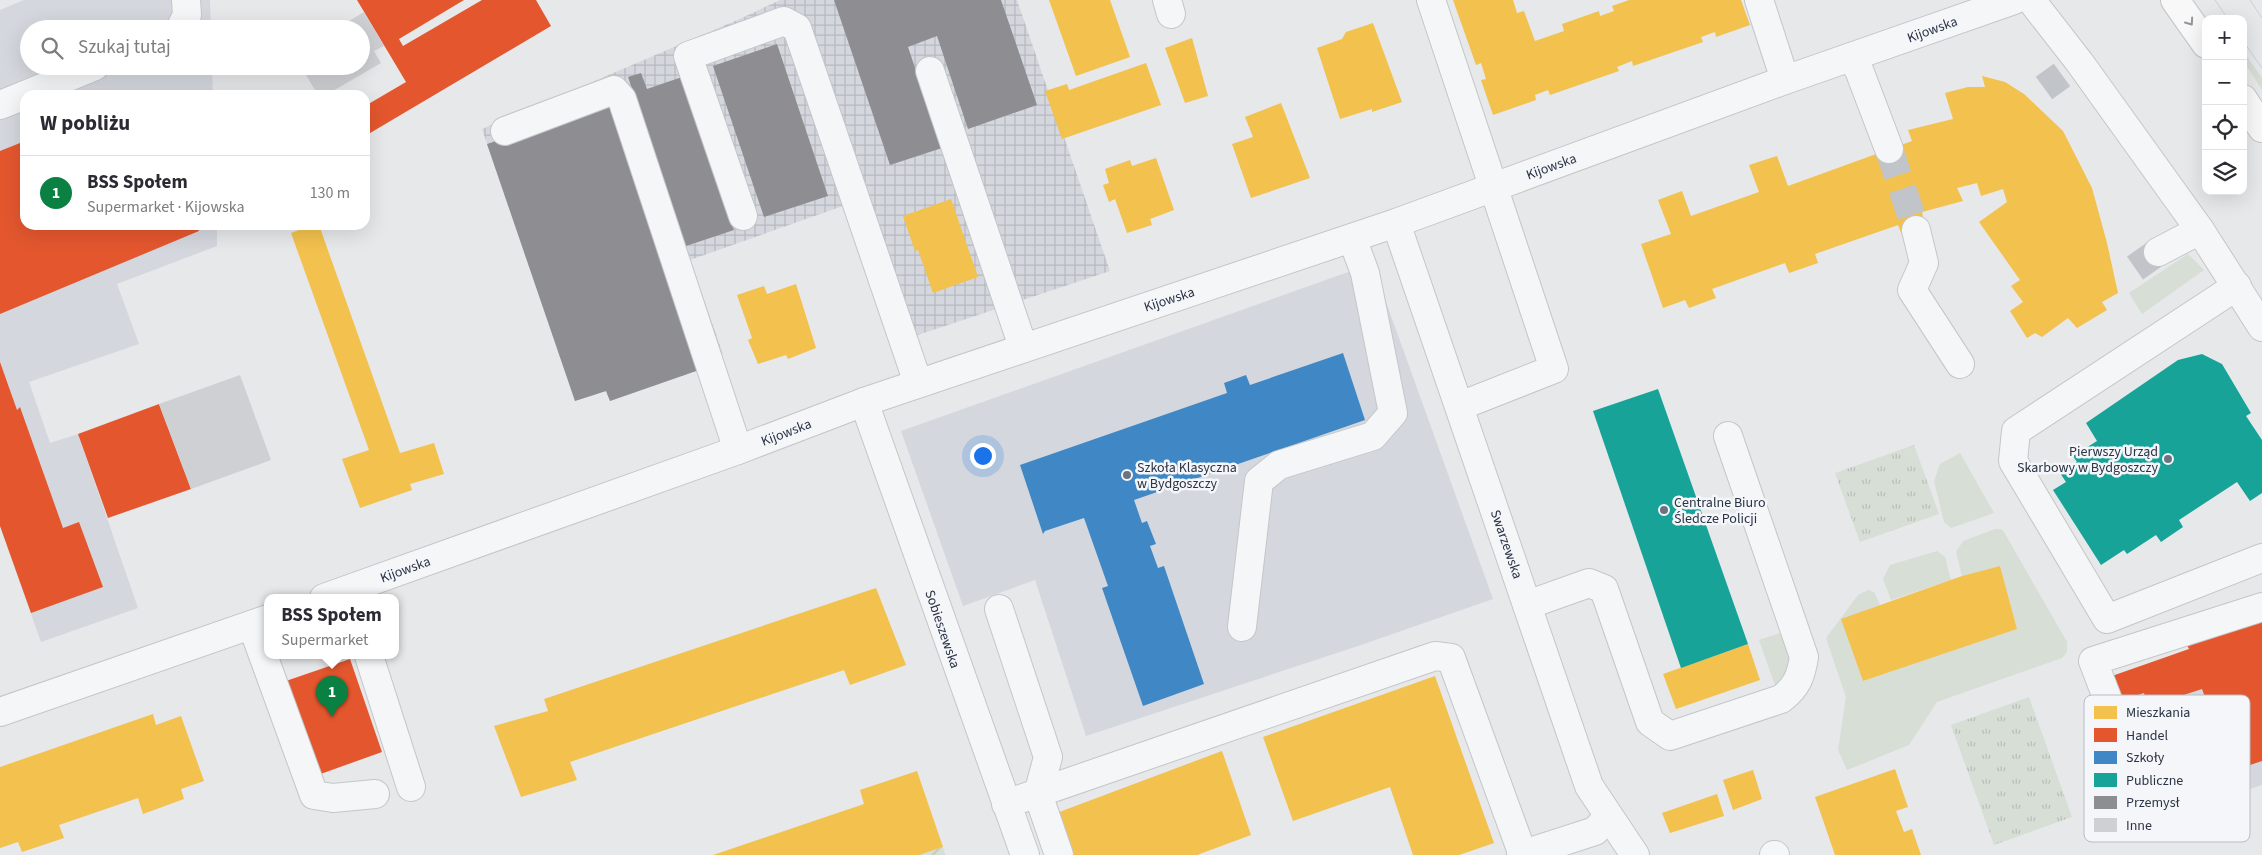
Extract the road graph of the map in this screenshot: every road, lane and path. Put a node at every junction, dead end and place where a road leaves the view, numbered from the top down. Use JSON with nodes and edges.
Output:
{"nodes":[{"id":1,"x":186,"y":0,"type":"edge"},
{"id":2,"x":1432,"y":0,"type":"edge"},
{"id":3,"x":1760,"y":0,"type":"edge"},
{"id":4,"x":2014,"y":0,"type":"edge"},
{"id":5,"x":2031,"y":0,"type":"edge"},
{"id":6,"x":2175,"y":0,"type":"edge"},
{"id":7,"x":185,"y":20,"type":"edge"},
{"id":8,"x":2202,"y":38,"type":"edge"},
{"id":9,"x":1851,"y":58,"type":"junction"},
{"id":10,"x":930,"y":71,"type":"dead end"},
{"id":11,"x":73,"y":75,"type":"edge"},
{"id":12,"x":1784,"y":80,"type":"junction"},
{"id":13,"x":37,"y":90,"type":"edge"},
{"id":14,"x":20,"y":97,"type":"edge"},
{"id":15,"x":0,"y":105,"type":"edge"},
{"id":16,"x":2247,"y":105,"type":"edge"},
{"id":17,"x":2262,"y":128,"type":"edge"},
{"id":18,"x":505,"y":131,"type":"dead end"},
{"id":19,"x":1889,"y":149,"type":"tunnel mouth"},
{"id":20,"x":1494,"y":187,"type":"junction"},
{"id":21,"x":743,"y":216,"type":"dead end"},
{"id":22,"x":1396,"y":223,"type":"junction"},
{"id":23,"x":1916,"y":230,"type":"tunnel mouth"},
{"id":24,"x":2200,"y":230,"type":"junction"},
{"id":25,"x":1352,"y":238,"type":"junction"},
{"id":26,"x":2158,"y":252,"type":"tunnel mouth"},
{"id":27,"x":2237,"y":286,"type":"junction"},
{"id":28,"x":2262,"y":327,"type":"edge"},
{"id":29,"x":1023,"y":347,"type":"junction"},
{"id":30,"x":1960,"y":364,"type":"dead end"},
{"id":31,"x":918,"y":383,"type":"junction"},
{"id":32,"x":864,"y":402,"type":"junction"},
{"id":33,"x":1460,"y":406,"type":"junction"},
{"id":34,"x":1728,"y":436,"type":"dead end"},
{"id":35,"x":738,"y":450,"type":"junction"},
{"id":36,"x":2262,"y":558,"type":"edge"},
{"id":37,"x":344,"y":594,"type":"edge"},
{"id":38,"x":1527,"y":606,"type":"junction"},
{"id":39,"x":2262,"y":607,"type":"edge"},
{"id":40,"x":999,"y":609,"type":"dead end"},
{"id":41,"x":260,"y":622,"type":"edge"},
{"id":42,"x":1242,"y":627,"type":"dead end"},
{"id":43,"x":264,"y":635,"type":"edge"},
{"id":44,"x":272,"y":659,"type":"edge"},
{"id":45,"x":370,"y":659,"type":"edge"},
{"id":46,"x":2106,"y":695,"type":"edge"},
{"id":47,"x":0,"y":712,"type":"edge"},
{"id":48,"x":411,"y":787,"type":"dead end"},
{"id":49,"x":375,"y":794,"type":"dead end"},
{"id":50,"x":1038,"y":794,"type":"junction"},
{"id":51,"x":1006,"y":804,"type":"junction"},
{"id":52,"x":1608,"y":817,"type":"junction"},
{"id":53,"x":1025,"y":855,"type":"edge"},
{"id":54,"x":1059,"y":855,"type":"edge"},
{"id":55,"x":1522,"y":855,"type":"edge"},
{"id":56,"x":1635,"y":855,"type":"edge"}],
"edges":[{"from":1,"to":7,"type":"street"},
{"from":2,"to":20,"type":"street"},
{"from":3,"to":12,"type":"street"},
{"from":4,"to":9,"type":"street","name":"Kijowska"},
{"from":5,"to":24,"type":"street"},
{"from":6,"to":8,"type":"main road","one_way":true},
{"from":9,"to":12,"type":"street","name":"Kijowska"},
{"from":9,"to":19,"type":"street"},
{"from":10,"to":29,"type":"street"},
{"from":11,"to":13,"type":"street"},
{"from":12,"to":20,"type":"street","name":"Kijowska"},
{"from":14,"to":15,"type":"street"},
{"from":16,"to":17,"type":"main road"},
{"from":18,"to":35,"type":"street"},
{"from":20,"to":22,"type":"street","name":"Kijowska"},
{"from":20,"to":33,"type":"street"},
{"from":21,"to":31,"type":"street"},
{"from":22,"to":25,"type":"street","name":"Kijowska"},
{"from":22,"to":33,"type":"street","name":"Swarzewska"},
{"from":23,"to":30,"type":"street"},
{"from":24,"to":26,"type":"street"},
{"from":24,"to":27,"type":"street"},
{"from":25,"to":29,"type":"street","name":"Kijowska"},
{"from":25,"to":42,"type":"street"},
{"from":27,"to":28,"type":"street"},
{"from":27,"to":36,"type":"street"},
{"from":29,"to":31,"type":"street","name":"Kijowska"},
{"from":31,"to":32,"type":"street","name":"Kijowska"},
{"from":32,"to":35,"type":"street","name":"Kijowska"},
{"from":32,"to":51,"type":"street","name":"Sobieszewska"},
{"from":33,"to":38,"type":"street","name":"Swarzewska"},
{"from":34,"to":38,"type":"street"},
{"from":35,"to":37,"type":"street","name":"Kijowska"},
{"from":38,"to":52,"type":"street","name":"Swarzewska"},
{"from":39,"to":46,"type":"street"},
{"from":40,"to":50,"type":"street"},
{"from":41,"to":43,"type":"street"},
{"from":41,"to":47,"type":"street"},
{"from":44,"to":49,"type":"street"},
{"from":45,"to":48,"type":"street"},
{"from":50,"to":51,"type":"street"},
{"from":50,"to":54,"type":"street"},
{"from":50,"to":55,"type":"street"},
{"from":51,"to":53,"type":"street","name":"Sobieszewska"},
{"from":52,"to":55,"type":"street"},
{"from":52,"to":56,"type":"street","name":"Swarzewska"}]}
